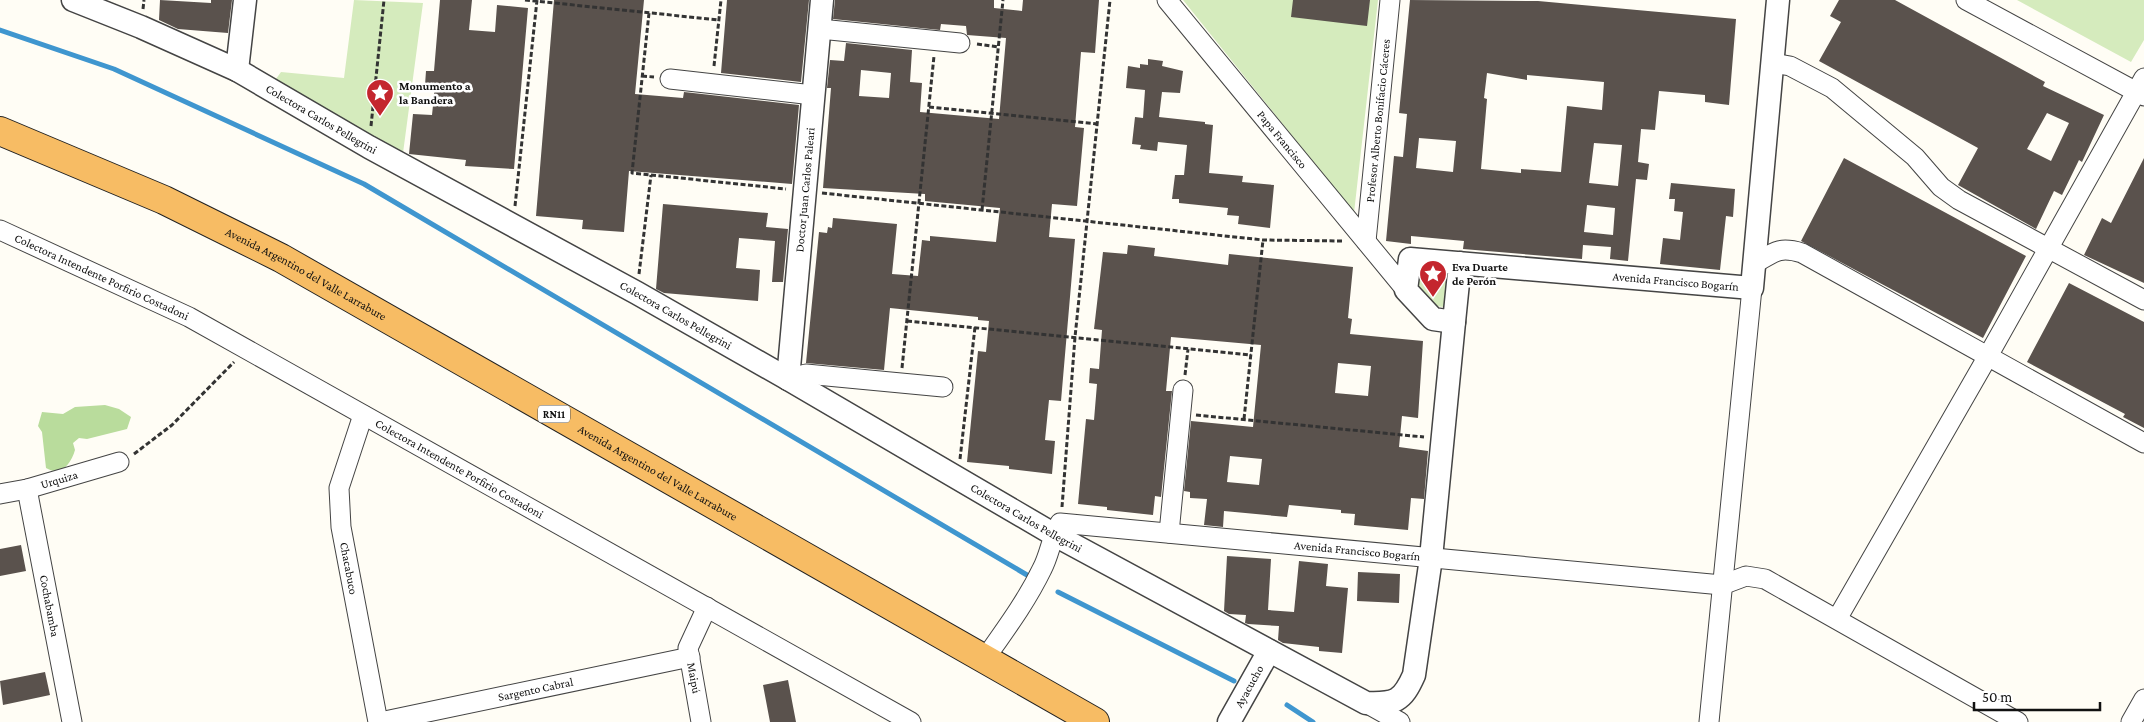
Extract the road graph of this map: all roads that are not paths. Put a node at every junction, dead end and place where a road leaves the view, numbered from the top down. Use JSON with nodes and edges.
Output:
{"nodes":[{"id":1,"x":73,"y":0,"type":"edge"},
{"id":2,"x":245,"y":0,"type":"edge"},
{"id":3,"x":822,"y":0,"type":"edge"},
{"id":4,"x":1167,"y":0,"type":"edge"},
{"id":5,"x":1390,"y":0,"type":"edge"},
{"id":6,"x":1778,"y":0,"type":"edge"},
{"id":7,"x":1966,"y":0,"type":"edge"},
{"id":8,"x":820,"y":29,"type":"junction"},
{"id":9,"x":960,"y":42,"type":"road end"},
{"id":10,"x":1772,"y":63,"type":"junction"},
{"id":11,"x":237,"y":70,"type":"junction"},
{"id":12,"x":670,"y":79,"type":"dead end"},
{"id":13,"x":2141,"y":89,"type":"edge"},
{"id":14,"x":813,"y":95,"type":"junction"},
{"id":15,"x":0,"y":131,"type":"edge"},
{"id":16,"x":0,"y":230,"type":"edge"},
{"id":17,"x":1366,"y":241,"type":"junction"},
{"id":18,"x":2049,"y":248,"type":"junction"},
{"id":19,"x":1381,"y":256,"type":"junction"},
{"id":20,"x":1410,"y":259,"type":"junction"},
{"id":21,"x":1460,"y":263,"type":"junction"},
{"id":22,"x":1754,"y":264,"type":"junction"},
{"id":23,"x":1752,"y":288,"type":"junction"},
{"id":24,"x":1406,"y":290,"type":"junction"},
{"id":25,"x":2144,"y":300,"type":"edge"},
{"id":26,"x":1454,"y":322,"type":"junction"},
{"id":27,"x":1988,"y":356,"type":"junction"},
{"id":28,"x":788,"y":379,"type":"junction"},
{"id":29,"x":943,"y":387,"type":"dead end"},
{"id":30,"x":1184,"y":390,"type":"road end"},
{"id":31,"x":363,"y":415,"type":"junction"},
{"id":32,"x":2144,"y":443,"type":"edge"},
{"id":33,"x":119,"y":462,"type":"road end"},
{"id":34,"x":27,"y":489,"type":"junction"},
{"id":35,"x":0,"y":494,"type":"edge"},
{"id":36,"x":1057,"y":528,"type":"junction"},
{"id":37,"x":1169,"y":534,"type":"junction"},
{"id":38,"x":1430,"y":558,"type":"junction"},
{"id":39,"x":1722,"y":585,"type":"junction"},
{"id":40,"x":707,"y":607,"type":"junction"},
{"id":41,"x":1837,"y":619,"type":"junction"},
{"id":42,"x":1269,"y":651,"type":"junction"},
{"id":43,"x":690,"y":657,"type":"junction"},
{"id":44,"x":984,"y":660,"type":"junction"},
{"id":45,"x":2144,"y":699,"type":"edge"},
{"id":46,"x":1366,"y":703,"type":"junction"},
{"id":47,"x":72,"y":722,"type":"edge"},
{"id":48,"x":379,"y":722,"type":"edge"},
{"id":49,"x":701,"y":722,"type":"edge"},
{"id":50,"x":911,"y":722,"type":"edge"},
{"id":51,"x":1095,"y":722,"type":"edge"},
{"id":52,"x":1229,"y":722,"type":"edge"},
{"id":53,"x":1400,"y":722,"type":"edge"},
{"id":54,"x":1709,"y":722,"type":"edge"},
{"id":55,"x":2018,"y":722,"type":"edge"},
{"id":56,"x":2131,"y":722,"type":"edge"}],
"edges":[{"from":1,"to":11,"type":"street","name":"Colectora Carlos Pellegrini"},
{"from":2,"to":11,"type":"street"},
{"from":3,"to":8,"type":"street","name":"Doctor Juan Carlos Paleari"},
{"from":4,"to":17,"type":"street","name":"Papa Francisco"},
{"from":5,"to":17,"type":"street","name":"Profesor Alberto Bonifacio Cáceres"},
{"from":6,"to":10,"type":"street","name":"Avenida Francisco Bogarín"},
{"from":7,"to":13,"type":"street"},
{"from":8,"to":9,"type":"street"},
{"from":8,"to":14,"type":"street","name":"Doctor Juan Carlos Paleari"},
{"from":10,"to":18,"type":"street"},
{"from":10,"to":22,"type":"street","name":"Avenida Francisco Bogarín"},
{"from":11,"to":28,"type":"street","name":"Colectora Carlos Pellegrini"},
{"from":12,"to":14,"type":"street"},
{"from":13,"to":18,"type":"street"},
{"from":14,"to":28,"type":"street","name":"Doctor Juan Carlos Paleari"},
{"from":15,"to":44,"type":"highway","name":"Avenida Argentino del Valle Larrabure","number":"RN11"},
{"from":16,"to":31,"type":"street","name":"Colectora Intendente Porfirio Costadoni"},
{"from":17,"to":19,"type":"street","name":"Papa Francisco"},
{"from":18,"to":25,"type":"street"},
{"from":18,"to":27,"type":"street"},
{"from":19,"to":20,"type":"street"},
{"from":19,"to":24,"type":"street","name":"Papa Francisco"},
{"from":20,"to":21,"type":"street","name":"Avenida Francisco Bogarín"},
{"from":20,"to":24,"type":"street"},
{"from":21,"to":23,"type":"street","name":"Avenida Francisco Bogarín"},
{"from":21,"to":26,"type":"street","name":"Avenida Francisco Bogarín"},
{"from":22,"to":23,"type":"street","name":"Avenida Francisco Bogarín"},
{"from":22,"to":27,"type":"street"},
{"from":23,"to":39,"type":"street"},
{"from":24,"to":26,"type":"street"},
{"from":26,"to":38,"type":"street","name":"Avenida Francisco Bogarín"},
{"from":27,"to":32,"type":"street"},
{"from":27,"to":41,"type":"street"},
{"from":28,"to":29,"type":"street"},
{"from":28,"to":36,"type":"street","name":"Colectora Carlos Pellegrini"},
{"from":30,"to":37,"type":"street"},
{"from":31,"to":40,"type":"street","name":"Colectora Intendente Porfirio Costadoni"},
{"from":31,"to":48,"type":"street","name":"Chacabuco"},
{"from":33,"to":34,"type":"street","name":"Urquiza"},
{"from":34,"to":35,"type":"street","name":"Urquiza"},
{"from":34,"to":47,"type":"street","name":"Cochabamba"},
{"from":36,"to":37,"type":"street","name":"Avenida Francisco Bogarín"},
{"from":36,"to":42,"type":"street","name":"Colectora Carlos Pellegrini"},
{"from":36,"to":44,"type":"street"},
{"from":37,"to":38,"type":"street","name":"Avenida Francisco Bogarín"},
{"from":38,"to":39,"type":"street"},
{"from":38,"to":46,"type":"street"},
{"from":39,"to":41,"type":"street"},
{"from":39,"to":54,"type":"street"},
{"from":40,"to":43,"type":"street","name":"Maipú"},
{"from":40,"to":50,"type":"street","name":"Colectora Intendente Porfirio Costadoni"},
{"from":41,"to":55,"type":"street"},
{"from":42,"to":46,"type":"street","name":"Colectora Carlos Pellegrini"},
{"from":42,"to":52,"type":"street","name":"Ayacucho"},
{"from":43,"to":48,"type":"street","name":"Sargento Cabral"},
{"from":43,"to":49,"type":"street","name":"Maipú"},
{"from":44,"to":51,"type":"highway","name":"Avenida Argentino del Valle Larrabure","number":"RN11"},
{"from":45,"to":56,"type":"street"},
{"from":46,"to":53,"type":"street"}]}
